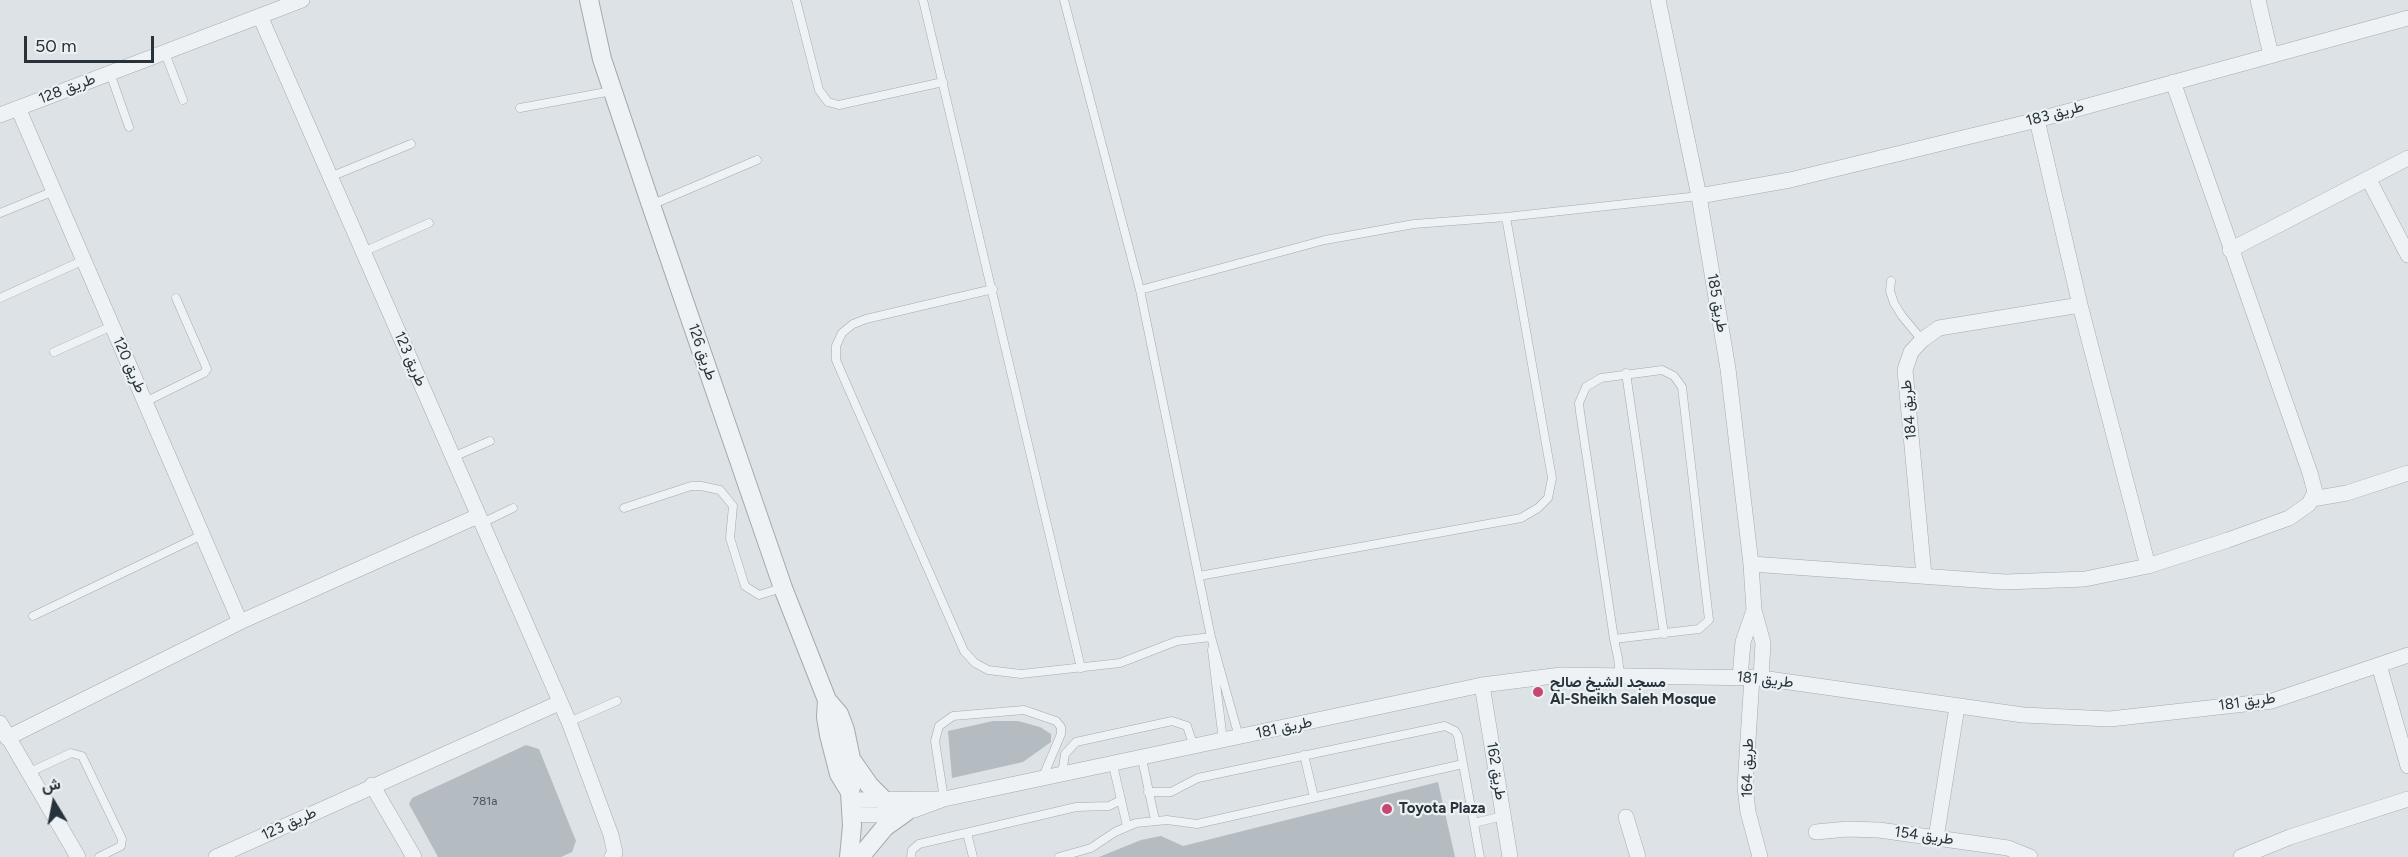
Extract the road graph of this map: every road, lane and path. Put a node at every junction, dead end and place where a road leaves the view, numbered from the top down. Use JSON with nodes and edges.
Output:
{"nodes":[{"id":1,"x":589,"y":0,"type":"edge"},
{"id":2,"x":796,"y":0,"type":"edge"},
{"id":3,"x":923,"y":0,"type":"edge"},
{"id":4,"x":1064,"y":0,"type":"edge"},
{"id":5,"x":1658,"y":0,"type":"edge"},
{"id":6,"x":2258,"y":0,"type":"edge"},
{"id":7,"x":295,"y":1,"type":"edge"},
{"id":8,"x":260,"y":16,"type":"junction"},
{"id":9,"x":2408,"y":18,"type":"edge"},
{"id":10,"x":165,"y":52,"type":"junction"},
{"id":11,"x":2271,"y":55,"type":"junction"},
{"id":12,"x":111,"y":73,"type":"junction"},
{"id":13,"x":943,"y":82,"type":"junction"},
{"id":14,"x":2173,"y":82,"type":"junction"},
{"id":15,"x":613,"y":90,"type":"junction"},
{"id":16,"x":183,"y":100,"type":"dead end"},
{"id":17,"x":18,"y":108,"type":"junction"},
{"id":18,"x":520,"y":108,"type":"dead end"},
{"id":19,"x":0,"y":115,"type":"edge"},
{"id":20,"x":2037,"y":120,"type":"junction"},
{"id":21,"x":129,"y":127,"type":"dead end"},
{"id":22,"x":411,"y":144,"type":"dead end"},
{"id":23,"x":2408,"y":158,"type":"edge"},
{"id":24,"x":757,"y":160,"type":"dead end"},
{"id":25,"x":330,"y":177,"type":"junction"},
{"id":26,"x":2369,"y":180,"type":"junction"},
{"id":27,"x":54,"y":191,"type":"junction"},
{"id":28,"x":1699,"y":196,"type":"junction"},
{"id":29,"x":651,"y":205,"type":"junction"},
{"id":30,"x":0,"y":213,"type":"edge"},
{"id":31,"x":1506,"y":217,"type":"junction"},
{"id":32,"x":429,"y":223,"type":"dead end"},
{"id":33,"x":2230,"y":250,"type":"junction"},
{"id":34,"x":363,"y":252,"type":"junction"},
{"id":35,"x":2408,"y":255,"type":"edge"},
{"id":36,"x":84,"y":260,"type":"junction"},
{"id":37,"x":1891,"y":281,"type":"dead end"},
{"id":38,"x":993,"y":289,"type":"junction"},
{"id":39,"x":1140,"y":290,"type":"junction"},
{"id":40,"x":0,"y":298,"type":"edge"},
{"id":41,"x":176,"y":298,"type":"dead end"},
{"id":42,"x":2080,"y":305,"type":"junction"},
{"id":43,"x":112,"y":326,"type":"junction"},
{"id":44,"x":1922,"y":340,"type":"junction"},
{"id":45,"x":54,"y":352,"type":"dead end"},
{"id":46,"x":1626,"y":373,"type":"junction"},
{"id":47,"x":145,"y":402,"type":"junction"},
{"id":48,"x":490,"y":441,"type":"dead end"},
{"id":49,"x":453,"y":458,"type":"junction"},
{"id":50,"x":2408,"y":473,"type":"edge"},
{"id":51,"x":2312,"y":499,"type":"junction"},
{"id":52,"x":513,"y":508,"type":"dead end"},
{"id":53,"x":624,"y":508,"type":"dead end"},
{"id":54,"x":480,"y":520,"type":"junction"},
{"id":55,"x":202,"y":535,"type":"junction"},
{"id":56,"x":1751,"y":564,"type":"junction"},
{"id":57,"x":2148,"y":566,"type":"junction"},
{"id":58,"x":1199,"y":576,"type":"junction"},
{"id":59,"x":1924,"y":576,"type":"junction"},
{"id":60,"x":783,"y":588,"type":"junction"},
{"id":61,"x":1754,"y":610,"type":"junction"},
{"id":62,"x":33,"y":616,"type":"dead end"},
{"id":63,"x":240,"y":622,"type":"junction"},
{"id":64,"x":1664,"y":633,"type":"junction"},
{"id":65,"x":1211,"y":637,"type":"junction"},
{"id":66,"x":1614,"y":639,"type":"junction"},
{"id":67,"x":2408,"y":655,"type":"edge"},
{"id":68,"x":2379,"y":665,"type":"junction"},
{"id":69,"x":1081,"y":668,"type":"junction"},
{"id":70,"x":1620,"y":676,"type":"junction"},
{"id":71,"x":1751,"y":677,"type":"junction"},
{"id":72,"x":1482,"y":685,"type":"junction"},
{"id":73,"x":827,"y":700,"type":"junction"},
{"id":74,"x":617,"y":701,"type":"dead end"},
{"id":75,"x":559,"y":702,"type":"junction"},
{"id":76,"x":1957,"y":707,"type":"junction"},
{"id":77,"x":568,"y":722,"type":"junction"},
{"id":78,"x":0,"y":723,"type":"edge"},
{"id":79,"x":1239,"y":737,"type":"junction"},
{"id":80,"x":7,"y":738,"type":"junction"},
{"id":81,"x":1223,"y":741,"type":"junction"},
{"id":82,"x":1194,"y":747,"type":"junction"},
{"id":83,"x":1304,"y":755,"type":"junction"},
{"id":84,"x":1142,"y":759,"type":"junction"},
{"id":85,"x":852,"y":760,"type":"junction"},
{"id":86,"x":1463,"y":764,"type":"junction"},
{"id":87,"x":1113,"y":765,"type":"junction"},
{"id":88,"x":2408,"y":766,"type":"edge"},
{"id":89,"x":28,"y":773,"type":"junction"},
{"id":90,"x":1062,"y":776,"type":"junction"},
{"id":91,"x":1041,"y":780,"type":"junction"},
{"id":92,"x":372,"y":785,"type":"junction"},
{"id":93,"x":1148,"y":792,"type":"junction"},
{"id":94,"x":1314,"y":797,"type":"junction"},
{"id":95,"x":944,"y":799,"type":"junction"},
{"id":96,"x":2408,"y":799,"type":"edge"},
{"id":97,"x":884,"y":800,"type":"junction"},
{"id":98,"x":1121,"y":800,"type":"junction"},
{"id":99,"x":851,"y":802,"type":"junction"},
{"id":100,"x":906,"y":812,"type":"junction"},
{"id":101,"x":1503,"y":816,"type":"junction"},
{"id":102,"x":1626,"y":818,"type":"dead end"},
{"id":103,"x":1155,"y":820,"type":"junction"},
{"id":104,"x":1474,"y":823,"type":"junction"},
{"id":105,"x":1127,"y":826,"type":"junction"},
{"id":106,"x":1816,"y":832,"type":"dead end"},
{"id":107,"x":967,"y":833,"type":"junction"},
{"id":108,"x":1936,"y":838,"type":"junction"},
{"id":109,"x":2248,"y":855,"type":"edge"},
{"id":110,"x":75,"y":856,"type":"edge"},
{"id":111,"x":99,"y":857,"type":"edge"},
{"id":112,"x":216,"y":857,"type":"edge"},
{"id":113,"x":414,"y":857,"type":"edge"},
{"id":114,"x":612,"y":857,"type":"edge"},
{"id":115,"x":849,"y":857,"type":"edge"},
{"id":116,"x":860,"y":857,"type":"edge"},
{"id":117,"x":911,"y":857,"type":"edge"},
{"id":118,"x":973,"y":857,"type":"edge"},
{"id":119,"x":1059,"y":857,"type":"edge"},
{"id":120,"x":1480,"y":857,"type":"edge"},
{"id":121,"x":1510,"y":857,"type":"edge"},
{"id":122,"x":1638,"y":857,"type":"edge"},
{"id":123,"x":1760,"y":857,"type":"edge"},
{"id":124,"x":2030,"y":857,"type":"edge"}],
"edges":[{"from":1,"to":15,"type":"street","name":"طريق 126"},
{"from":2,"to":13,"type":"lane"},
{"from":3,"to":13,"type":"lane"},
{"from":4,"to":39,"type":"lane"},
{"from":5,"to":28,"type":"street","name":"طريق 185"},
{"from":6,"to":11,"type":"street"},
{"from":7,"to":8,"type":"street","name":"طريق 128"},
{"from":8,"to":10,"type":"street","name":"طريق 128"},
{"from":8,"to":25,"type":"street","name":"طريق 123"},
{"from":9,"to":11,"type":"street","name":"طريق 183"},
{"from":10,"to":12,"type":"street","name":"طريق 128"},
{"from":10,"to":16,"type":"lane"},
{"from":11,"to":14,"type":"street","name":"طريق 183"},
{"from":12,"to":17,"type":"street","name":"طريق 128"},
{"from":12,"to":21,"type":"lane"},
{"from":13,"to":38,"type":"lane"},
{"from":14,"to":20,"type":"street","name":"طريق 183"},
{"from":14,"to":33,"type":"street"},
{"from":15,"to":18,"type":"lane"},
{"from":15,"to":29,"type":"street","name":"طريق 126"},
{"from":17,"to":19,"type":"street","name":"طريق 128"},
{"from":17,"to":27,"type":"street","name":"طريق 120"},
{"from":20,"to":28,"type":"street","name":"طريق 183"},
{"from":20,"to":42,"type":"street"},
{"from":22,"to":25,"type":"lane"},
{"from":23,"to":26,"type":"street"},
{"from":24,"to":29,"type":"lane"},
{"from":25,"to":34,"type":"street","name":"طريق 123"},
{"from":26,"to":33,"type":"street"},
{"from":26,"to":35,"type":"street"},
{"from":27,"to":30,"type":"lane"},
{"from":27,"to":36,"type":"street","name":"طريق 120"},
{"from":28,"to":31,"type":"lane"},
{"from":28,"to":56,"type":"street","name":"طريق 185"},
{"from":29,"to":60,"type":"street","name":"طريق 126"},
{"from":31,"to":39,"type":"lane"},
{"from":31,"to":58,"type":"lane"},
{"from":32,"to":34,"type":"lane"},
{"from":33,"to":51,"type":"street"},
{"from":34,"to":49,"type":"street","name":"طريق 123"},
{"from":36,"to":40,"type":"lane"},
{"from":36,"to":43,"type":"street","name":"طريق 120"},
{"from":37,"to":44,"type":"lane"},
{"from":38,"to":69,"type":"lane"},
{"from":38,"to":69,"type":"lane"},
{"from":39,"to":58,"type":"lane"},
{"from":41,"to":47,"type":"lane"},
{"from":42,"to":44,"type":"street"},
{"from":42,"to":57,"type":"street"},
{"from":43,"to":45,"type":"lane"},
{"from":43,"to":47,"type":"street","name":"طريق 120"},
{"from":44,"to":59,"type":"street","name":"طريق 184"},
{"from":46,"to":64,"type":"lane"},
{"from":46,"to":64,"type":"lane"},
{"from":46,"to":66,"type":"lane"},
{"from":47,"to":55,"type":"street","name":"طريق 120"},
{"from":48,"to":49,"type":"lane"},
{"from":49,"to":54,"type":"street","name":"طريق 123"},
{"from":50,"to":51,"type":"street"},
{"from":51,"to":57,"type":"street"},
{"from":52,"to":54,"type":"lane"},
{"from":53,"to":60,"type":"lane"},
{"from":54,"to":63,"type":"street"},
{"from":54,"to":75,"type":"street","name":"طريق 123"},
{"from":55,"to":62,"type":"lane"},
{"from":55,"to":63,"type":"street","name":"طريق 120"},
{"from":56,"to":59,"type":"street"},
{"from":56,"to":61,"type":"street","name":"طريق 185"},
{"from":57,"to":59,"type":"street"},
{"from":58,"to":65,"type":"lane"},
{"from":60,"to":73,"type":"street","name":"طريق 126"},
{"from":61,"to":71,"type":"street","name":"طريق 185"},
{"from":61,"to":71,"type":"street","name":"طريق 185"},
{"from":63,"to":80,"type":"street"},
{"from":64,"to":66,"type":"lane"},
{"from":65,"to":69,"type":"lane"},
{"from":65,"to":79,"type":"lane"},
{"from":65,"to":81,"type":"lane"},
{"from":66,"to":70,"type":"lane"},
{"from":67,"to":68,"type":"street","name":"طريق 181"},
{"from":68,"to":76,"type":"street","name":"طريق 181"},
{"from":68,"to":88,"type":"street"},
{"from":70,"to":71,"type":"street","name":"طريق 181"},
{"from":70,"to":72,"type":"street","name":"طريق 181"},
{"from":71,"to":76,"type":"street","name":"طريق 181"},
{"from":71,"to":123,"type":"street","name":"طريق 164"},
{"from":72,"to":79,"type":"street","name":"طريق 181"},
{"from":72,"to":101,"type":"street","name":"طريق 162"},
{"from":73,"to":85,"type":"street","name":"طريق 126"},
{"from":73,"to":99,"type":"street","name":"طريق 126"},
{"from":74,"to":77,"type":"lane"},
{"from":75,"to":77,"type":"street","name":"طريق 123"},
{"from":75,"to":92,"type":"street","name":"طريق 123"},
{"from":76,"to":108,"type":"street"},
{"from":77,"to":114,"type":"street","name":"طريق 123"},
{"from":78,"to":80,"type":"street"},
{"from":79,"to":81,"type":"street","name":"طريق 181"},
{"from":80,"to":89,"type":"street"},
{"from":81,"to":82,"type":"street","name":"طريق 181"},
{"from":82,"to":84,"type":"street","name":"طريق 181"},
{"from":82,"to":90,"type":"lane"},
{"from":83,"to":86,"type":"lane"},
{"from":83,"to":93,"type":"lane"},
{"from":83,"to":94,"type":"lane"},
{"from":84,"to":87,"type":"street","name":"طريق 181"},
{"from":84,"to":93,"type":"lane"},
{"from":85,"to":97,"type":"street"},
{"from":85,"to":99,"type":"street","name":"طريق 126"},
{"from":86,"to":94,"type":"lane"},
{"from":86,"to":104,"type":"lane"},
{"from":87,"to":90,"type":"street","name":"طريق 181"},
{"from":87,"to":98,"type":"lane"},
{"from":89,"to":110,"type":"street"},
{"from":89,"to":111,"type":"lane"},
{"from":90,"to":91,"type":"street","name":"طريق 181"},
{"from":91,"to":95,"type":"street","name":"طريق 181"},
{"from":91,"to":95,"type":"lane"},
{"from":92,"to":112,"type":"street","name":"طريق 123"},
{"from":92,"to":113,"type":"street"},
{"from":93,"to":103,"type":"lane"},
{"from":94,"to":103,"type":"lane"},
{"from":95,"to":97,"type":"street","name":"طريق 181"},
{"from":95,"to":100,"type":"street","name":"طريق 181"},
{"from":96,"to":109,"type":"street"},
{"from":97,"to":99,"type":"street","name":"طريق 181"},
{"from":98,"to":105,"type":"lane"},
{"from":98,"to":107,"type":"lane"},
{"from":99,"to":100,"type":"street","name":"طريق 181"},
{"from":99,"to":115,"type":"street","name":"طريق 126"},
{"from":100,"to":116,"type":"street"},
{"from":101,"to":104,"type":"lane"},
{"from":101,"to":121,"type":"street","name":"طريق 162"},
{"from":102,"to":122,"type":"street"},
{"from":103,"to":105,"type":"lane"},
{"from":104,"to":120,"type":"lane"},
{"from":105,"to":119,"type":"lane"},
{"from":106,"to":108,"type":"street","name":"طريق 154"},
{"from":107,"to":117,"type":"lane"},
{"from":107,"to":118,"type":"lane"},
{"from":108,"to":124,"type":"street","name":"طريق 154"}]}
